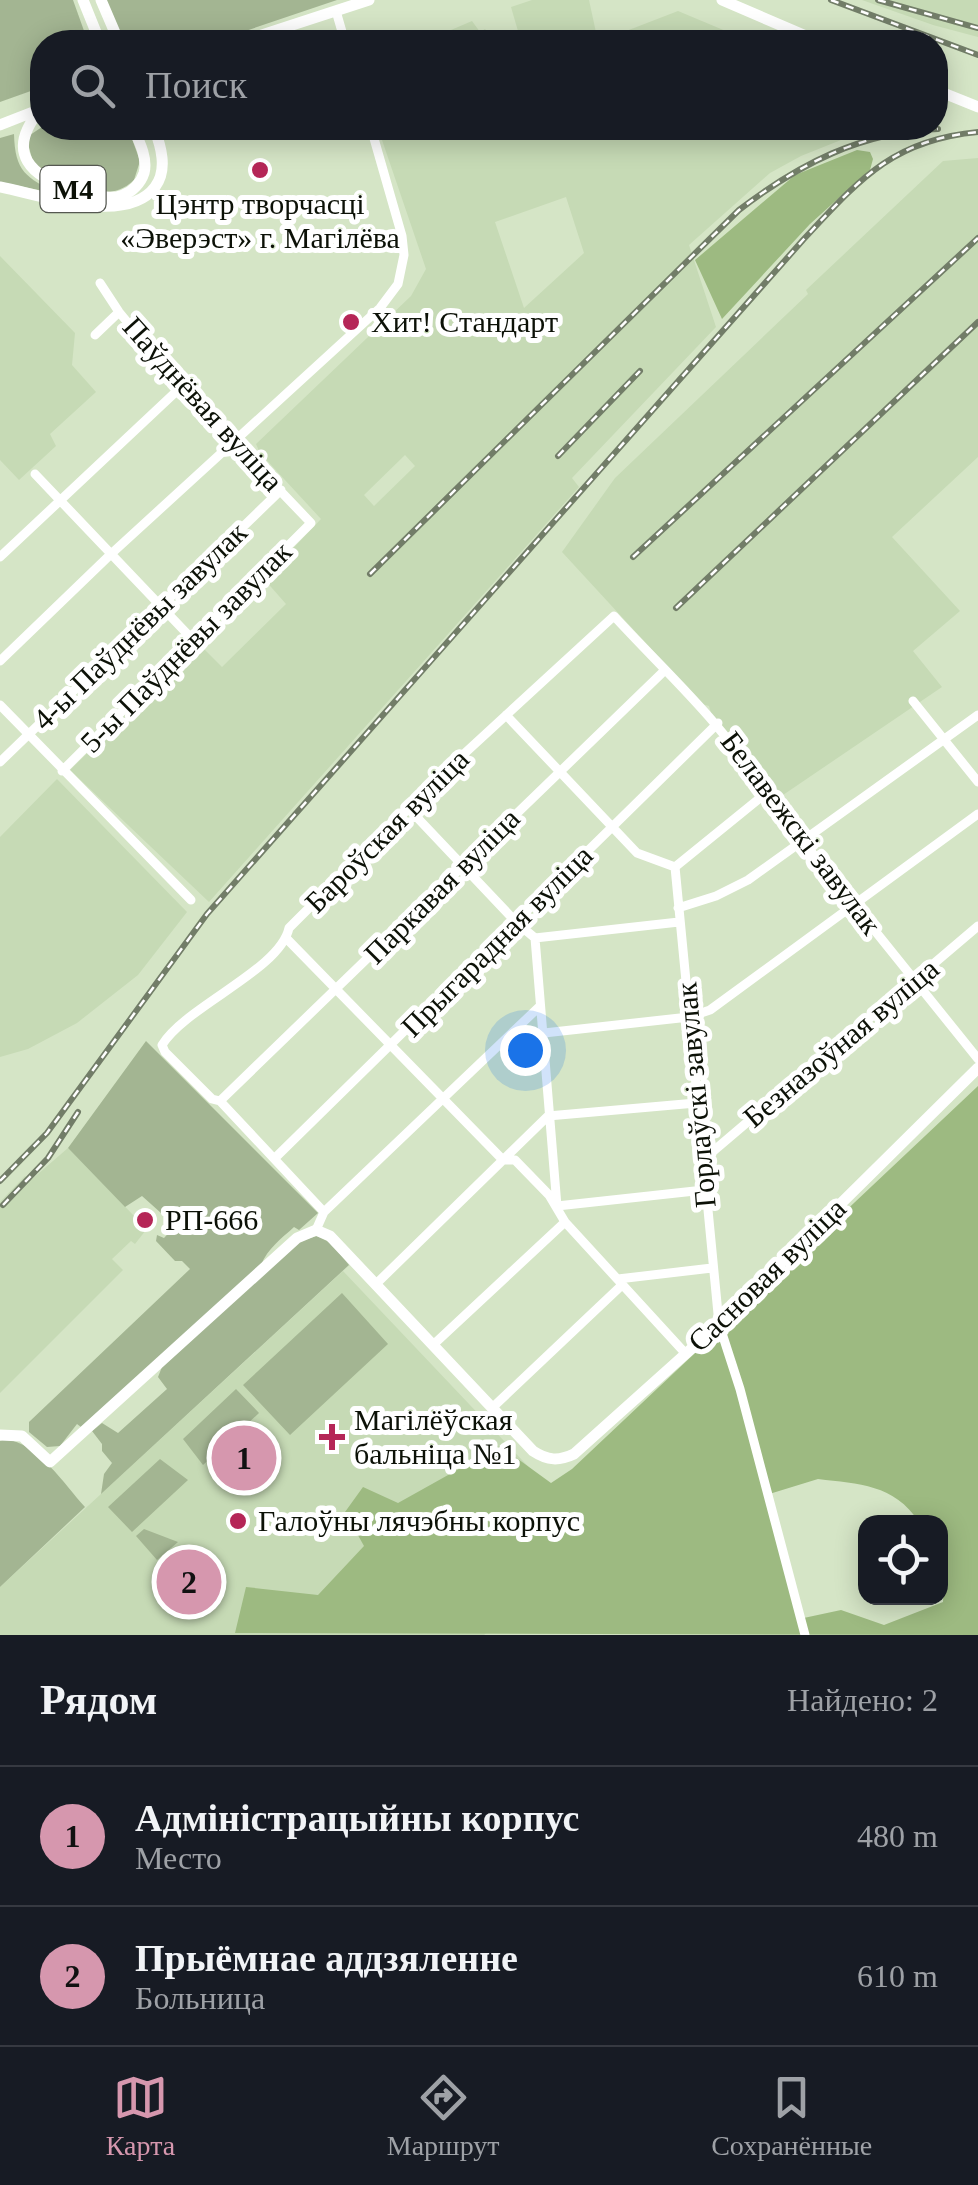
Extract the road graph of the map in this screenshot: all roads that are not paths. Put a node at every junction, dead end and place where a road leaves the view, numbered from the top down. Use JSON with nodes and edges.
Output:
{"nodes":[{"id":1,"x":83,"y":0,"type":"edge"},
{"id":2,"x":102,"y":0,"type":"edge"},
{"id":3,"x":369,"y":0,"type":"edge"},
{"id":4,"x":722,"y":0,"type":"edge"},
{"id":5,"x":336,"y":11,"type":"junction"},
{"id":6,"x":113,"y":28,"type":"joint"},
{"id":7,"x":95,"y":30,"type":"edge"},
{"id":8,"x":110,"y":30,"type":"edge"},
{"id":9,"x":277,"y":30,"type":"edge"},
{"id":10,"x":342,"y":30,"type":"edge"},
{"id":11,"x":792,"y":30,"type":"edge"},
{"id":12,"x":948,"y":95,"type":"edge"},
{"id":13,"x":978,"y":107,"type":"edge"},
{"id":14,"x":30,"y":114,"type":"edge"},
{"id":15,"x":30,"y":124,"type":"edge"},
{"id":16,"x":0,"y":126,"type":"edge"},
{"id":17,"x":137,"y":140,"type":"edge"},
{"id":18,"x":157,"y":140,"type":"edge"},
{"id":19,"x":374,"y":140,"type":"edge"},
{"id":20,"x":0,"y":187,"type":"edge"},
{"id":21,"x":100,"y":283,"type":"dead end"},
{"id":22,"x":119,"y":312,"type":"junction"},
{"id":23,"x":95,"y":335,"type":"dead end"},
{"id":24,"x":181,"y":387,"type":"junction"},
{"id":25,"x":234,"y":440,"type":"junction"},
{"id":26,"x":35,"y":474,"type":"dead end"},
{"id":27,"x":281,"y":490,"type":"junction"},
{"id":28,"x":59,"y":501,"type":"junction"},
{"id":29,"x":310,"y":523,"type":"joint"},
{"id":30,"x":111,"y":554,"type":"junction"},
{"id":31,"x":0,"y":557,"type":"edge"},
{"id":32,"x":162,"y":606,"type":"junction"},
{"id":33,"x":614,"y":616,"type":"joint"},
{"id":34,"x":194,"y":641,"type":"junction"},
{"id":35,"x":0,"y":661,"type":"edge"},
{"id":36,"x":664,"y":671,"type":"junction"},
{"id":37,"x":913,"y":701,"type":"dead end"},
{"id":38,"x":0,"y":706,"type":"edge"},
{"id":39,"x":506,"y":715,"type":"junction"},
{"id":40,"x":978,"y":715,"type":"edge"},
{"id":41,"x":718,"y":724,"type":"junction"},
{"id":42,"x":28,"y":735,"type":"junction"},
{"id":43,"x":944,"y":738,"type":"junction"},
{"id":44,"x":0,"y":762,"type":"edge"},
{"id":45,"x":62,"y":771,"type":"junction"},
{"id":46,"x":558,"y":772,"type":"junction"},
{"id":47,"x":978,"y":782,"type":"edge"},
{"id":48,"x":765,"y":794,"type":"junction"},
{"id":49,"x":410,"y":810,"type":"junction"},
{"id":50,"x":978,"y":814,"type":"edge"},
{"id":51,"x":612,"y":825,"type":"junction"},
{"id":52,"x":802,"y":840,"type":"junction"},
{"id":53,"x":462,"y":866,"type":"junction"},
{"id":54,"x":675,"y":867,"type":"junction"},
{"id":55,"x":191,"y":900,"type":"dead end"},
{"id":56,"x":852,"y":905,"type":"junction"},
{"id":57,"x":678,"y":908,"type":"junction"},
{"id":58,"x":679,"y":922,"type":"junction"},
{"id":59,"x":517,"y":923,"type":"junction"},
{"id":60,"x":978,"y":926,"type":"edge"},
{"id":61,"x":286,"y":938,"type":"junction"},
{"id":62,"x":535,"y":938,"type":"junction"},
{"id":63,"x":915,"y":982,"type":"junction"},
{"id":64,"x":338,"y":990,"type":"junction"},
{"id":65,"x":540,"y":1007,"type":"junction"},
{"id":66,"x":689,"y":1016,"type":"junction"},
{"id":67,"x":544,"y":1033,"type":"junction"},
{"id":68,"x":392,"y":1045,"type":"junction"},
{"id":69,"x":978,"y":1059,"type":"edge"},
{"id":70,"x":978,"y":1068,"type":"edge"},
{"id":71,"x":443,"y":1097,"type":"junction"},
{"id":72,"x":220,"y":1102,"type":"junction"},
{"id":73,"x":696,"y":1103,"type":"junction"},
{"id":74,"x":548,"y":1116,"type":"junction"},
{"id":75,"x":275,"y":1158,"type":"junction"},
{"id":76,"x":704,"y":1159,"type":"junction"},
{"id":77,"x":503,"y":1160,"type":"junction"},
{"id":78,"x":704,"y":1190,"type":"junction"},
{"id":79,"x":557,"y":1206,"type":"junction"},
{"id":80,"x":324,"y":1212,"type":"junction"},
{"id":81,"x":565,"y":1222,"type":"junction"},
{"id":82,"x":316,"y":1230,"type":"junction"},
{"id":83,"x":712,"y":1268,"type":"junction"},
{"id":84,"x":620,"y":1282,"type":"junction"},
{"id":85,"x":376,"y":1284,"type":"junction"},
{"id":86,"x":719,"y":1324,"type":"junction"},
{"id":87,"x":434,"y":1345,"type":"junction"},
{"id":88,"x":686,"y":1354,"type":"junction"},
{"id":89,"x":492,"y":1408,"type":"junction"},
{"id":90,"x":0,"y":1435,"type":"edge"},
{"id":91,"x":805,"y":1635,"type":"edge"}],
"edges":[{"from":1,"to":7,"type":"main road"},
{"from":2,"to":6,"type":"main road"},
{"from":3,"to":5,"type":"main road"},
{"from":4,"to":11,"type":"main road"},
{"from":5,"to":9,"type":"main road"},
{"from":5,"to":10,"type":"street"},
{"from":6,"to":8,"type":"main road"},
{"from":12,"to":13,"type":"main road"},
{"from":14,"to":16,"type":"main road"},
{"from":15,"to":17,"type":"main road","number":"М4"},
{"from":18,"to":20,"type":"main road","number":"М4"},
{"from":19,"to":25,"type":"street"},
{"from":21,"to":22,"type":"street","name":"Паўднёвая вуліца"},
{"from":22,"to":23,"type":"street"},
{"from":22,"to":24,"type":"street","name":"Паўднёвая вуліца"},
{"from":24,"to":25,"type":"street","name":"Паўднёвая вуліца"},
{"from":24,"to":28,"type":"street"},
{"from":25,"to":27,"type":"street","name":"Паўднёвая вуліца"},
{"from":25,"to":30,"type":"street"},
{"from":26,"to":28,"type":"street"},
{"from":27,"to":29,"type":"street","name":"Паўднёвая вуліца"},
{"from":27,"to":32,"type":"street","name":"4-ы Паўднёвы завулак"},
{"from":28,"to":30,"type":"street"},
{"from":28,"to":31,"type":"street"},
{"from":29,"to":34,"type":"street","name":"5-ы Паўднёвы завулак"},
{"from":30,"to":32,"type":"street"},
{"from":30,"to":35,"type":"street"},
{"from":32,"to":34,"type":"street"},
{"from":32,"to":42,"type":"street","name":"4-ы Паўднёвы завулак"},
{"from":33,"to":36,"type":"street","name":"Белавежскі завулак"},
{"from":33,"to":39,"type":"street","name":"Бароўская вуліца"},
{"from":34,"to":45,"type":"street","name":"5-ы Паўднёвы завулак"},
{"from":36,"to":41,"type":"street","name":"Белавежскі завулак"},
{"from":36,"to":46,"type":"street","name":"Паркавая вуліца"},
{"from":37,"to":43,"type":"street"},
{"from":38,"to":42,"type":"street"},
{"from":39,"to":46,"type":"street"},
{"from":39,"to":49,"type":"street","name":"Бароўская вуліца"},
{"from":40,"to":43,"type":"street"},
{"from":41,"to":48,"type":"street","name":"Белавежскі завулак"},
{"from":41,"to":51,"type":"street","name":"Прыгарадная вуліца"},
{"from":42,"to":44,"type":"street","name":"4-ы Паўднёвы завулак"},
{"from":42,"to":45,"type":"street"},
{"from":43,"to":47,"type":"street"},
{"from":43,"to":52,"type":"street"},
{"from":45,"to":55,"type":"street"},
{"from":46,"to":51,"type":"street"},
{"from":46,"to":53,"type":"street","name":"Паркавая вуліца"},
{"from":48,"to":52,"type":"street","name":"Белавежскі завулак"},
{"from":48,"to":54,"type":"street"},
{"from":49,"to":53,"type":"street"},
{"from":49,"to":61,"type":"street","name":"Бароўская вуліца"},
{"from":50,"to":56,"type":"street"},
{"from":51,"to":54,"type":"street"},
{"from":51,"to":59,"type":"street","name":"Прыгарадная вуліца"},
{"from":52,"to":56,"type":"street","name":"Белавежскі завулак"},
{"from":52,"to":57,"type":"street"},
{"from":53,"to":59,"type":"street"},
{"from":53,"to":64,"type":"street","name":"Паркавая вуліца"},
{"from":54,"to":57,"type":"street","name":"Горлаўскі завулак"},
{"from":56,"to":63,"type":"street","name":"Белавежскі завулак"},
{"from":56,"to":66,"type":"street"},
{"from":57,"to":58,"type":"street","name":"Горлаўскі завулак"},
{"from":58,"to":62,"type":"street"},
{"from":58,"to":66,"type":"street","name":"Горлаўскі завулак"},
{"from":59,"to":62,"type":"street"},
{"from":59,"to":68,"type":"street","name":"Прыгарадная вуліца"},
{"from":60,"to":63,"type":"street","name":"Безназоўная вуліца"},
{"from":61,"to":64,"type":"street"},
{"from":61,"to":72,"type":"street","name":"Бароўская вуліца"},
{"from":62,"to":65,"type":"street"},
{"from":63,"to":69,"type":"street","name":"Белавежскі завулак"},
{"from":63,"to":76,"type":"street","name":"Безназоўная вуліца"},
{"from":64,"to":68,"type":"street"},
{"from":64,"to":72,"type":"street","name":"Паркавая вуліца"},
{"from":65,"to":67,"type":"street"},
{"from":65,"to":71,"type":"street"},
{"from":66,"to":67,"type":"street"},
{"from":66,"to":73,"type":"street","name":"Горлаўскі завулак"},
{"from":67,"to":74,"type":"street"},
{"from":68,"to":71,"type":"street"},
{"from":68,"to":75,"type":"street","name":"Прыгарадная вуліца"},
{"from":70,"to":86,"type":"main road","name":"Сасновая вуліца"},
{"from":71,"to":77,"type":"street"},
{"from":71,"to":80,"type":"street"},
{"from":72,"to":75,"type":"street"},
{"from":73,"to":74,"type":"street"},
{"from":73,"to":76,"type":"street","name":"Горлаўскі завулак"},
{"from":74,"to":77,"type":"street"},
{"from":74,"to":79,"type":"street"},
{"from":75,"to":80,"type":"street"},
{"from":76,"to":78,"type":"street","name":"Горлаўскі завулак"},
{"from":77,"to":79,"type":"street"},
{"from":77,"to":85,"type":"street"},
{"from":78,"to":79,"type":"street"},
{"from":78,"to":83,"type":"street","name":"Горлаўскі завулак"},
{"from":79,"to":81,"type":"street"},
{"from":80,"to":82,"type":"street"},
{"from":81,"to":84,"type":"street"},
{"from":81,"to":87,"type":"street"},
{"from":82,"to":85,"type":"main road"},
{"from":82,"to":90,"type":"main road"},
{"from":83,"to":84,"type":"street"},
{"from":83,"to":86,"type":"street","name":"Горлаўскі завулак"},
{"from":84,"to":88,"type":"street"},
{"from":84,"to":89,"type":"street"},
{"from":85,"to":87,"type":"main road"},
{"from":86,"to":88,"type":"main road","name":"Сасновая вуліца"},
{"from":86,"to":91,"type":"street","name":"Горлаўскі завулак"},
{"from":87,"to":89,"type":"main road"},
{"from":88,"to":89,"type":"main road","name":"Сасновая вуліца"}]}
